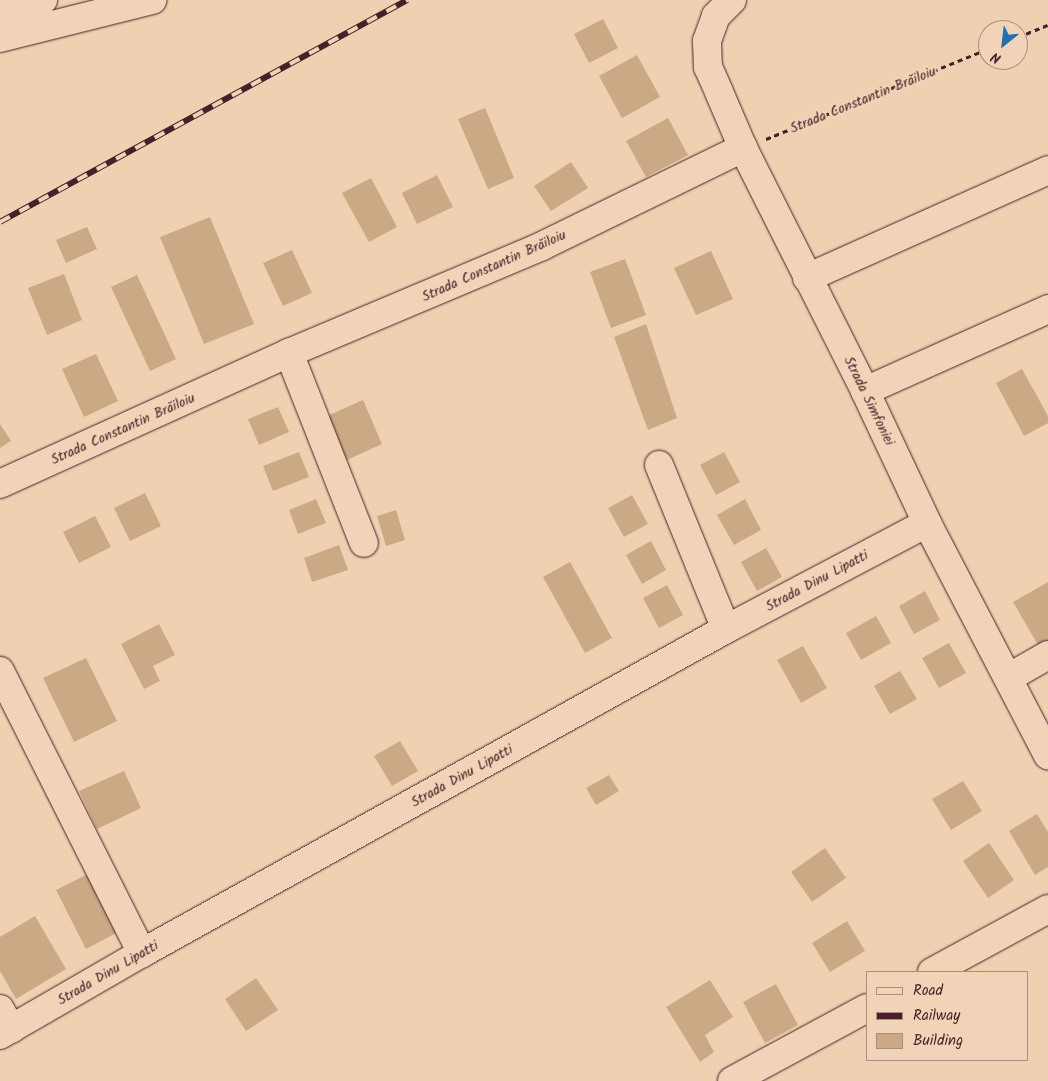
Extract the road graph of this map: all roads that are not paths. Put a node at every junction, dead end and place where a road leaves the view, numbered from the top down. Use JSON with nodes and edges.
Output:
{"nodes":[{"id":1,"x":43,"y":0,"type":"edge"},
{"id":2,"x":152,"y":0,"type":"edge"},
{"id":3,"x":732,"y":0,"type":"edge"},
{"id":4,"x":0,"y":13,"type":"edge"},
{"id":5,"x":0,"y":38,"type":"edge"},
{"id":6,"x":743,"y":148,"type":"junction"},
{"id":7,"x":1048,"y":170,"type":"edge"},
{"id":8,"x":807,"y":278,"type":"junction"},
{"id":9,"x":1048,"y":309,"type":"edge"},
{"id":10,"x":289,"y":353,"type":"junction"},
{"id":11,"x":865,"y":391,"type":"junction"},
{"id":12,"x":659,"y":465,"type":"dead end"},
{"id":13,"x":0,"y":484,"type":"edge"},
{"id":14,"x":927,"y":522,"type":"junction"},
{"id":15,"x":364,"y":543,"type":"dead end"},
{"id":16,"x":726,"y":629,"type":"junction"},
{"id":17,"x":1048,"y":655,"type":"edge"},
{"id":18,"x":0,"y":671,"type":"edge"},
{"id":19,"x":1008,"y":678,"type":"junction"},
{"id":20,"x":1048,"y":755,"type":"edge"},
{"id":21,"x":1048,"y":910,"type":"edge"},
{"id":22,"x":142,"y":953,"type":"junction"},
{"id":23,"x":934,"y":971,"type":"edge"},
{"id":24,"x":866,"y":1009,"type":"edge"},
{"id":25,"x":4,"y":1024,"type":"edge"},
{"id":26,"x":732,"y":1081,"type":"edge"}],
"edges":[{"from":1,"to":4,"type":"street"},
{"from":2,"to":5,"type":"street"},
{"from":3,"to":6,"type":"street","name":"Strada Simfoniei"},
{"from":6,"to":8,"type":"street","name":"Strada Simfoniei"},
{"from":6,"to":10,"type":"street","name":"Strada Constantin Brăiloiu"},
{"from":7,"to":8,"type":"street"},
{"from":8,"to":11,"type":"street","name":"Strada Simfoniei"},
{"from":9,"to":11,"type":"street"},
{"from":10,"to":13,"type":"street","name":"Strada Constantin Brăiloiu"},
{"from":10,"to":15,"type":"street"},
{"from":11,"to":14,"type":"street","name":"Strada Simfoniei"},
{"from":12,"to":16,"type":"street"},
{"from":14,"to":16,"type":"street","name":"Strada Dinu Lipatti"},
{"from":14,"to":19,"type":"street","name":"Strada Simfoniei"},
{"from":16,"to":22,"type":"street","name":"Strada Dinu Lipatti"},
{"from":17,"to":19,"type":"street"},
{"from":18,"to":22,"type":"street"},
{"from":19,"to":20,"type":"street","name":"Strada Simfoniei"},
{"from":21,"to":23,"type":"street"},
{"from":22,"to":25,"type":"street","name":"Strada Dinu Lipatti"},
{"from":24,"to":26,"type":"street"}]}
